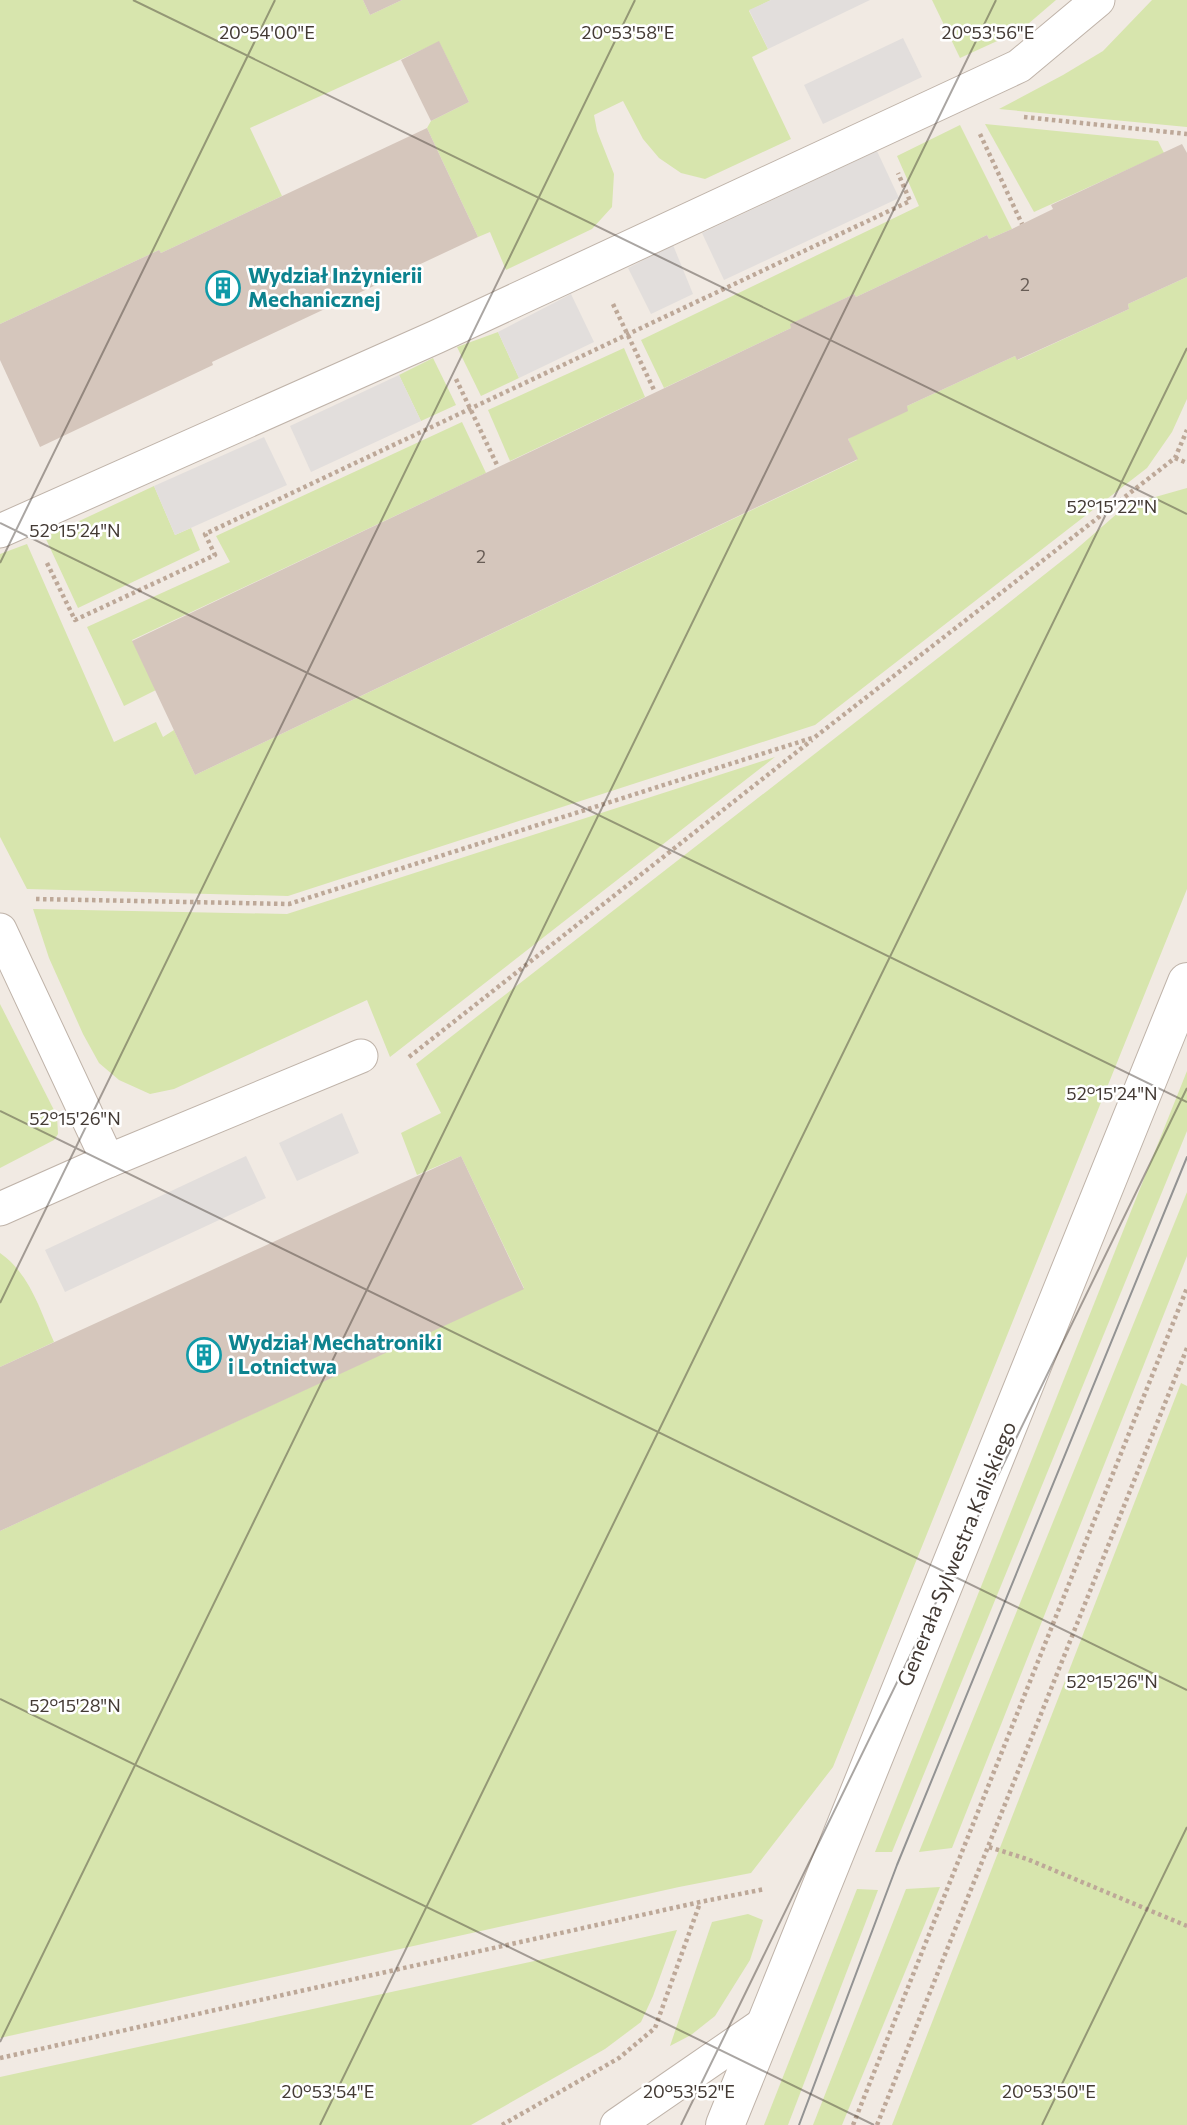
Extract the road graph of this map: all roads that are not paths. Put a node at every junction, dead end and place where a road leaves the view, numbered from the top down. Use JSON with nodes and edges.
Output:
{"nodes":[{"id":1,"x":1098,"y":0,"type":"edge"},
{"id":2,"x":13,"y":525,"type":"edge"},
{"id":3,"x":0,"y":930,"type":"edge"},
{"id":4,"x":1187,"y":982,"type":"edge"},
{"id":5,"x":361,"y":1056,"type":"road end"},
{"id":6,"x":108,"y":1161,"type":"junction"},
{"id":7,"x":0,"y":1209,"type":"edge"},
{"id":8,"x":765,"y":2023,"type":"junction"},
{"id":9,"x":617,"y":2125,"type":"edge"},
{"id":10,"x":725,"y":2125,"type":"edge"}],
"edges":[{"from":1,"to":2,"type":"lane"},
{"from":3,"to":6,"type":"lane"},
{"from":4,"to":8,"type":"street","name":"Generała Sylwestra Kaliskiego"},
{"from":5,"to":6,"type":"lane"},
{"from":6,"to":7,"type":"lane"},
{"from":8,"to":9,"type":"lane"},
{"from":8,"to":10,"type":"street","name":"Generała Sylwestra Kaliskiego"}]}
